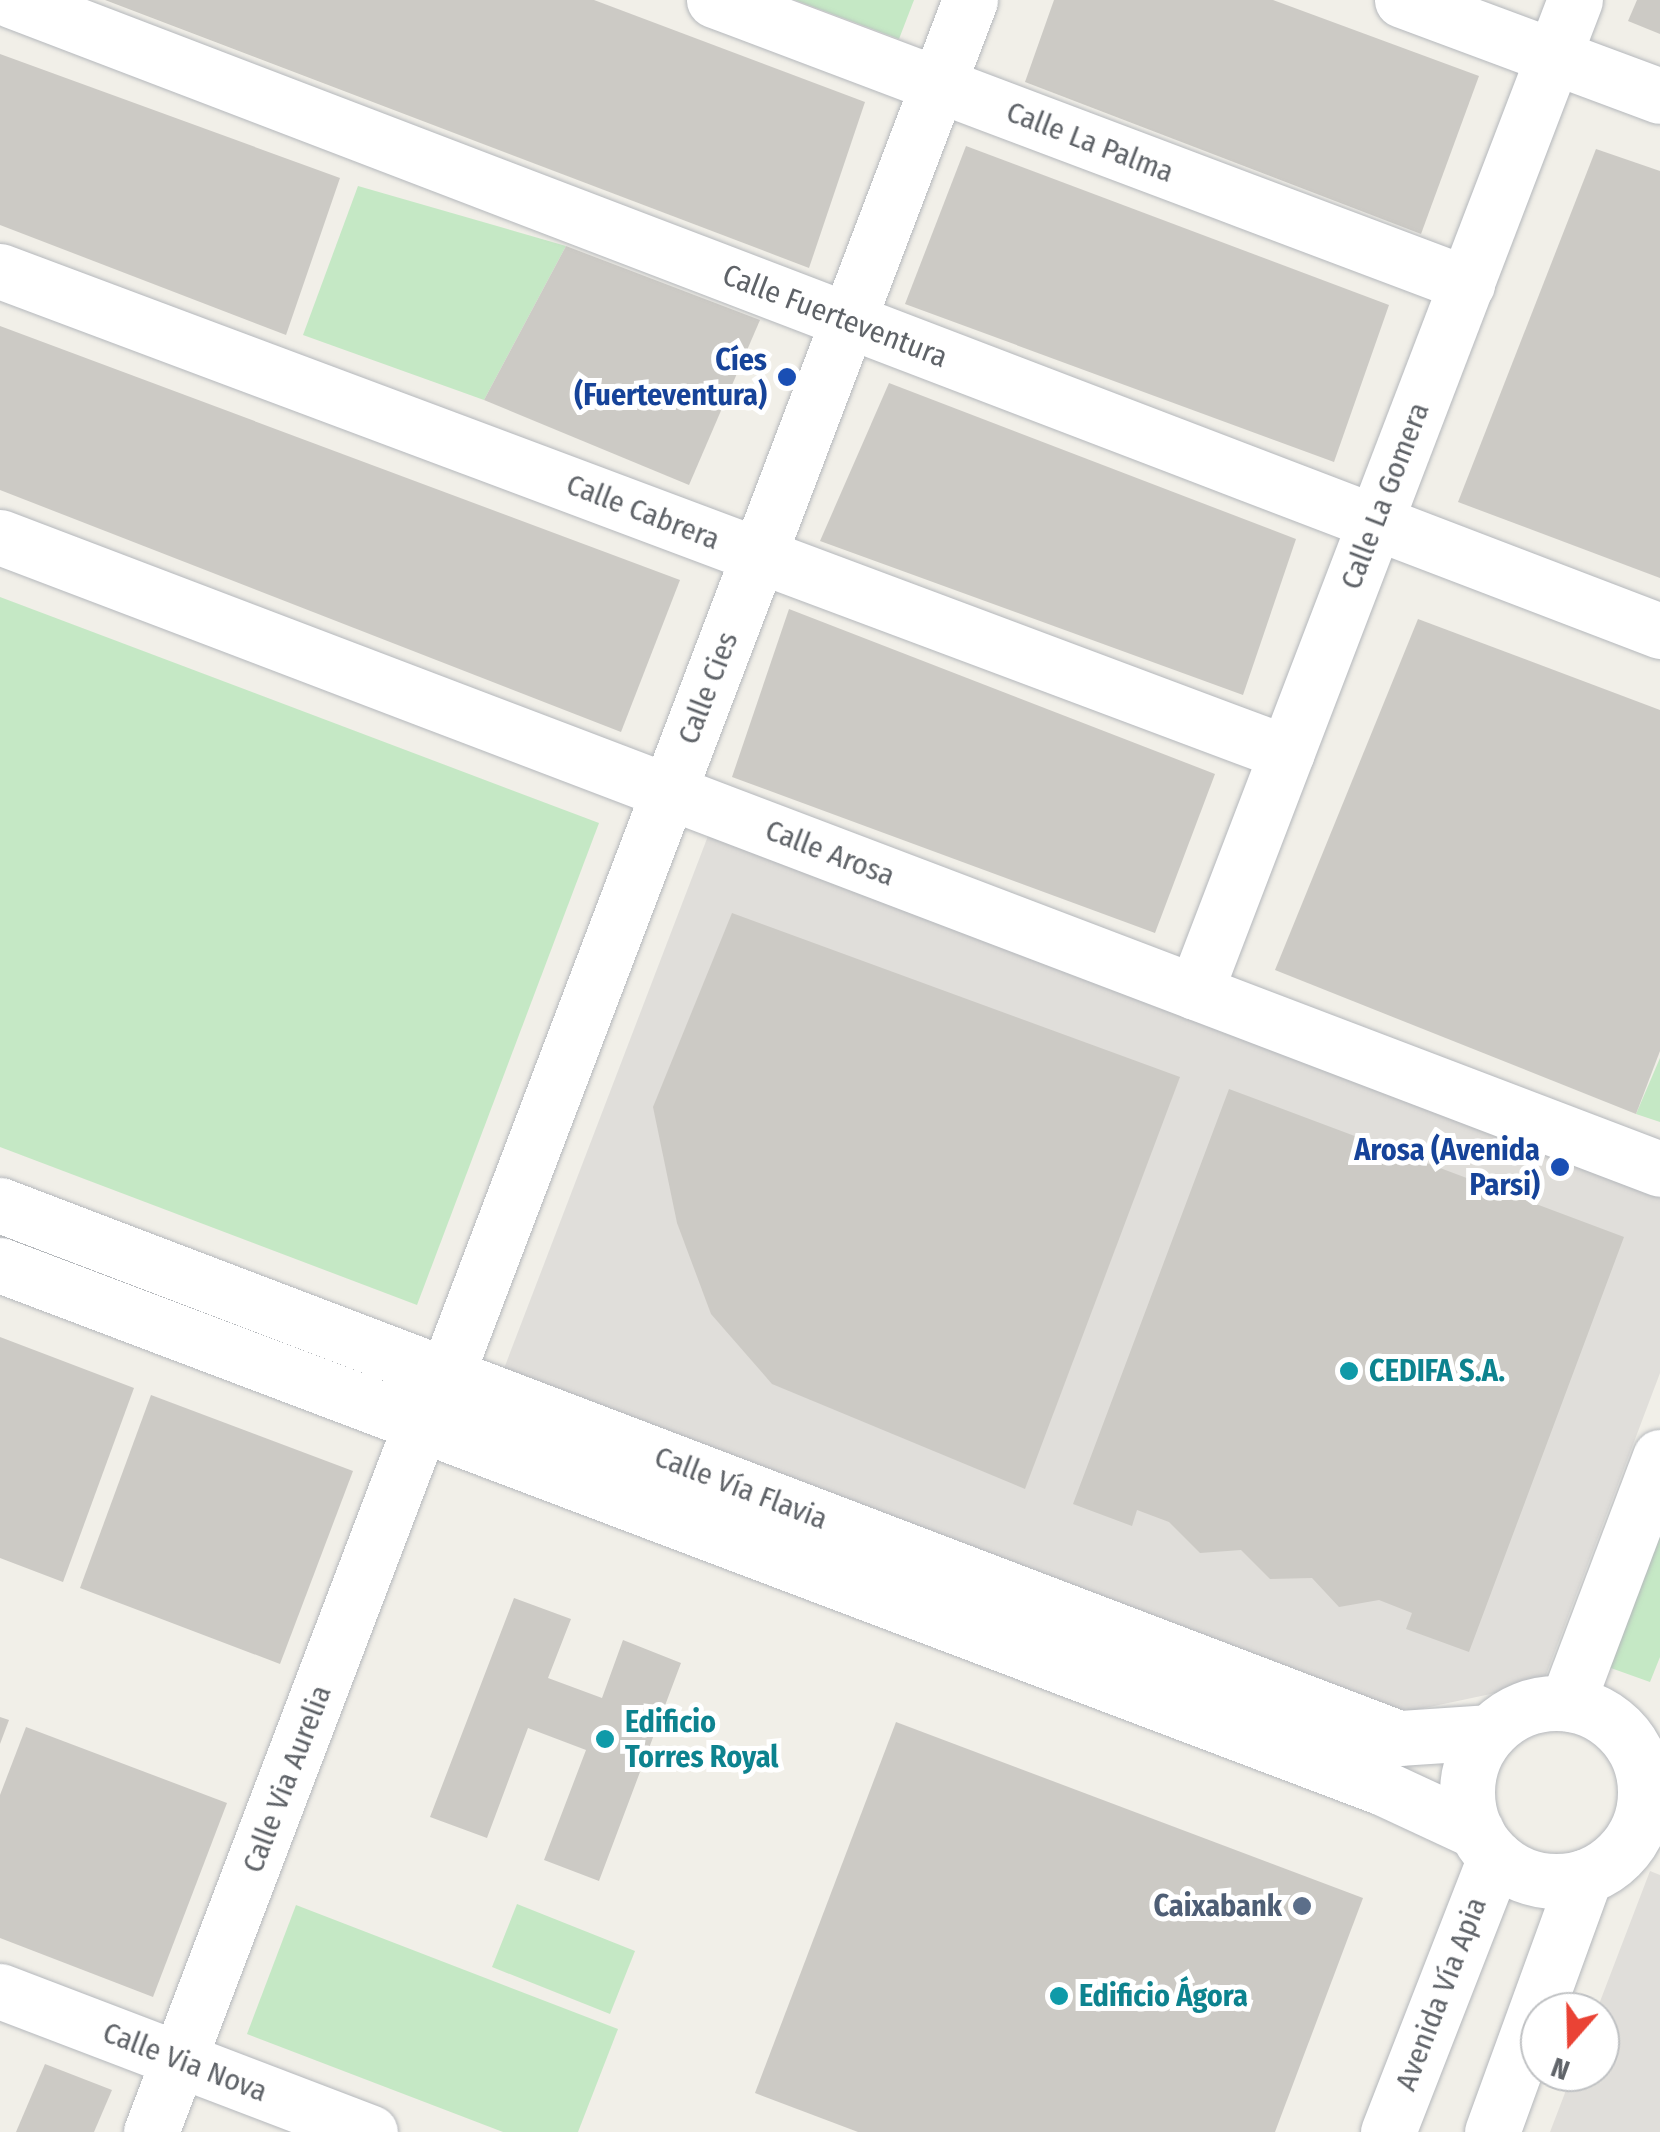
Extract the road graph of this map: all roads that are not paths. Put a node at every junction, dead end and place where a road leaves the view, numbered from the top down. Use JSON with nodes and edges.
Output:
{"nodes":[{"id":1,"x":11,"y":0,"type":"edge"},
{"id":2,"x":714,"y":0,"type":"edge"},
{"id":3,"x":970,"y":0,"type":"edge"},
{"id":4,"x":1402,"y":0,"type":"edge"},
{"id":5,"x":1575,"y":0,"type":"edge"},
{"id":6,"x":1554,"y":56,"type":"junction"},
{"id":7,"x":938,"y":84,"type":"junction"},
{"id":8,"x":1660,"y":96,"type":"edge"},
{"id":9,"x":0,"y":271,"type":"edge"},
{"id":10,"x":1467,"y":284,"type":"junction"},
{"id":11,"x":848,"y":321,"type":"junction"},
{"id":12,"x":1375,"y":522,"type":"junction"},
{"id":13,"x":0,"y":537,"type":"edge"},
{"id":14,"x":759,"y":555,"type":"junction"},
{"id":15,"x":1660,"y":630,"type":"edge"},
{"id":16,"x":1287,"y":753,"type":"junction"},
{"id":17,"x":668,"y":792,"type":"junction"},
{"id":18,"x":1196,"y":992,"type":"junction"},
{"id":19,"x":1660,"y":1169,"type":"edge"},
{"id":20,"x":0,"y":1205,"type":"edge"},
{"id":21,"x":0,"y":1265,"type":"edge"},
{"id":22,"x":446,"y":1376,"type":"junction"},
{"id":23,"x":421,"y":1424,"type":"junction"},
{"id":24,"x":1660,"y":1457,"type":"edge"},
{"id":25,"x":1567,"y":1703,"type":"junction"},
{"id":26,"x":1489,"y":1732,"type":"junction"},
{"id":27,"x":1651,"y":1791,"type":"edge"},
{"id":28,"x":1485,"y":1844,"type":"junction"},
{"id":29,"x":1586,"y":1876,"type":"junction"},
{"id":30,"x":0,"y":1992,"type":"edge"},
{"id":31,"x":181,"y":2061,"type":"junction"},
{"id":32,"x":151,"y":2132,"type":"edge"},
{"id":33,"x":370,"y":2132,"type":"edge"},
{"id":34,"x":1388,"y":2132,"type":"edge"},
{"id":35,"x":1492,"y":2132,"type":"edge"}],
"edges":[{"from":1,"to":11,"type":"street","name":"Calle Fuerteventura"},
{"from":2,"to":7,"type":"street","name":"Calle La Palma"},
{"from":3,"to":7,"type":"street","name":"Calle Cies"},
{"from":4,"to":6,"type":"street"},
{"from":5,"to":6,"type":"street","name":"Calle La Gomera"},
{"from":6,"to":8,"type":"street"},
{"from":6,"to":10,"type":"street","name":"Calle La Gomera"},
{"from":7,"to":10,"type":"street","name":"Calle La Palma"},
{"from":7,"to":11,"type":"street","name":"Calle Cies"},
{"from":9,"to":14,"type":"street","name":"Calle Cabrera"},
{"from":10,"to":12,"type":"street","name":"Calle La Gomera"},
{"from":11,"to":12,"type":"street","name":"Calle Fuerteventura"},
{"from":11,"to":14,"type":"street","name":"Calle Cies"},
{"from":12,"to":15,"type":"street","name":"Calle Fuerteventura"},
{"from":12,"to":16,"type":"street","name":"Calle La Gomera"},
{"from":13,"to":17,"type":"street","name":"Calle Arosa"},
{"from":14,"to":16,"type":"street","name":"Calle Cabrera"},
{"from":14,"to":17,"type":"street","name":"Calle Cies"},
{"from":16,"to":18,"type":"street","name":"Calle La Gomera"},
{"from":17,"to":18,"type":"street","name":"Calle Arosa"},
{"from":17,"to":22,"type":"street","name":"Calle Cies"},
{"from":18,"to":19,"type":"street","name":"Calle Arosa"},
{"from":20,"to":22,"type":"street","name":"Calle Vía Flavia"},
{"from":21,"to":23,"type":"street","name":"Calle Vía Flavia"},
{"from":22,"to":26,"type":"street","name":"Calle Vía Flavia"},
{"from":23,"to":28,"type":"street","name":"Calle Vía Flavia"},
{"from":23,"to":31,"type":"street","name":"Calle Via Aurelia"},
{"from":24,"to":25,"type":"street"},
{"from":25,"to":26,"type":"street"},
{"from":25,"to":27,"type":"street"},
{"from":26,"to":28,"type":"street"},
{"from":27,"to":29,"type":"street"},
{"from":28,"to":29,"type":"street"},
{"from":28,"to":34,"type":"street","name":"Avenida Vía Apia"},
{"from":29,"to":35,"type":"street"},
{"from":30,"to":31,"type":"street","name":"Calle Via Nova"},
{"from":31,"to":32,"type":"street","name":"Calle Via Aurelia"},
{"from":31,"to":33,"type":"street","name":"Calle Via Nova"}]}
